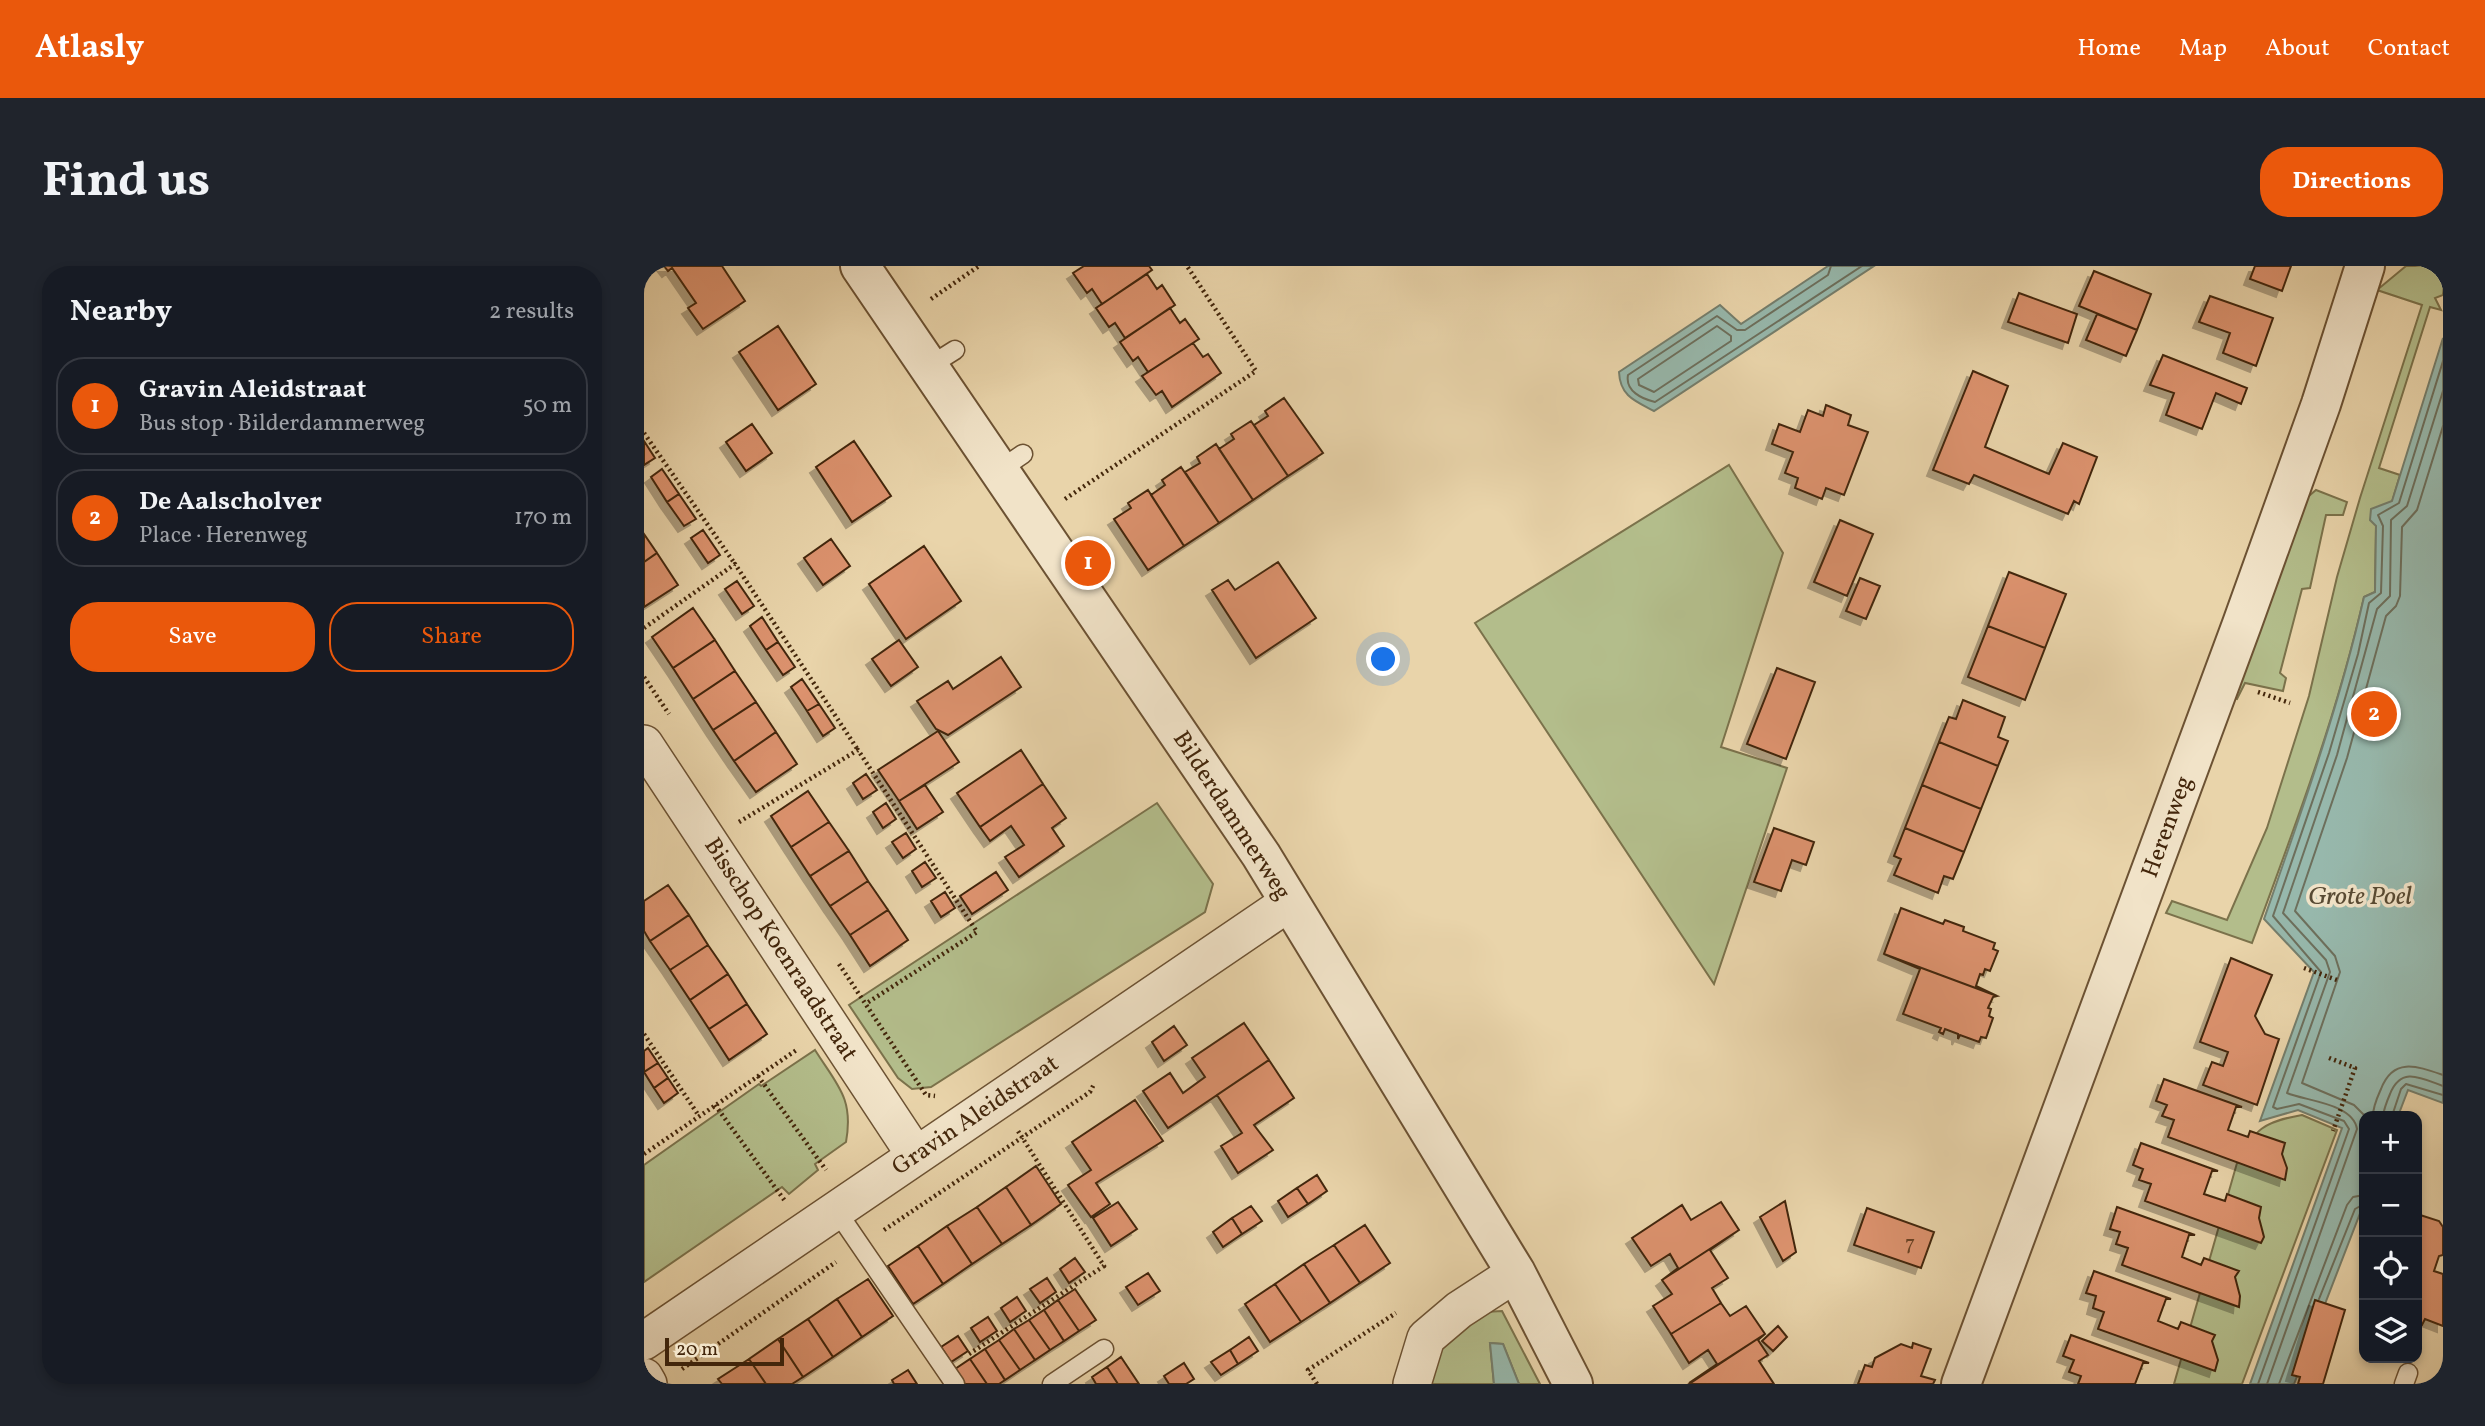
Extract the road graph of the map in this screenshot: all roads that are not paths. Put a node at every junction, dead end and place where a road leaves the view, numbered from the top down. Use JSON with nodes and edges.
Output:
{"nodes":[{"id":1,"x":860,"y":266,"type":"edge"},
{"id":2,"x":2365,"y":266,"type":"edge"},
{"id":3,"x":644,"y":744,"type":"edge"},
{"id":4,"x":1289,"y":903,"type":"junction"},
{"id":5,"x":916,"y":1156,"type":"junction"},
{"id":6,"x":843,"y":1206,"type":"junction"},
{"id":7,"x":1516,"y":1273,"type":"junction"},
{"id":8,"x":644,"y":1341,"type":"edge"},
{"id":9,"x":1104,"y":1349,"type":"dead end"},
{"id":10,"x":644,"y":1377,"type":"edge"},
{"id":11,"x":950,"y":1377,"type":"edge"},
{"id":12,"x":648,"y":1384,"type":"edge"},
{"id":13,"x":1052,"y":1384,"type":"edge"},
{"id":14,"x":1412,"y":1384,"type":"edge"},
{"id":15,"x":1573,"y":1384,"type":"edge"},
{"id":16,"x":1961,"y":1384,"type":"edge"}],
"edges":[{"from":1,"to":4,"type":"street","name":"Bilderdammerweg"},
{"from":2,"to":16,"type":"street","name":"Herenweg"},
{"from":3,"to":5,"type":"street","name":"Bisschop Koenraadstraat"},
{"from":4,"to":5,"type":"street","name":"Gravin Aleidstraat"},
{"from":4,"to":7,"type":"street","name":"Bilderdammerweg"},
{"from":5,"to":6,"type":"street","name":"Gravin Aleidstraat"},
{"from":6,"to":8,"type":"street","name":"Gravin Aleidstraat"},
{"from":6,"to":11,"type":"lane"},
{"from":7,"to":14,"type":"street"},
{"from":7,"to":15,"type":"street","name":"Bilderdammerweg"},
{"from":9,"to":13,"type":"lane"},
{"from":10,"to":12,"type":"street"}]}
